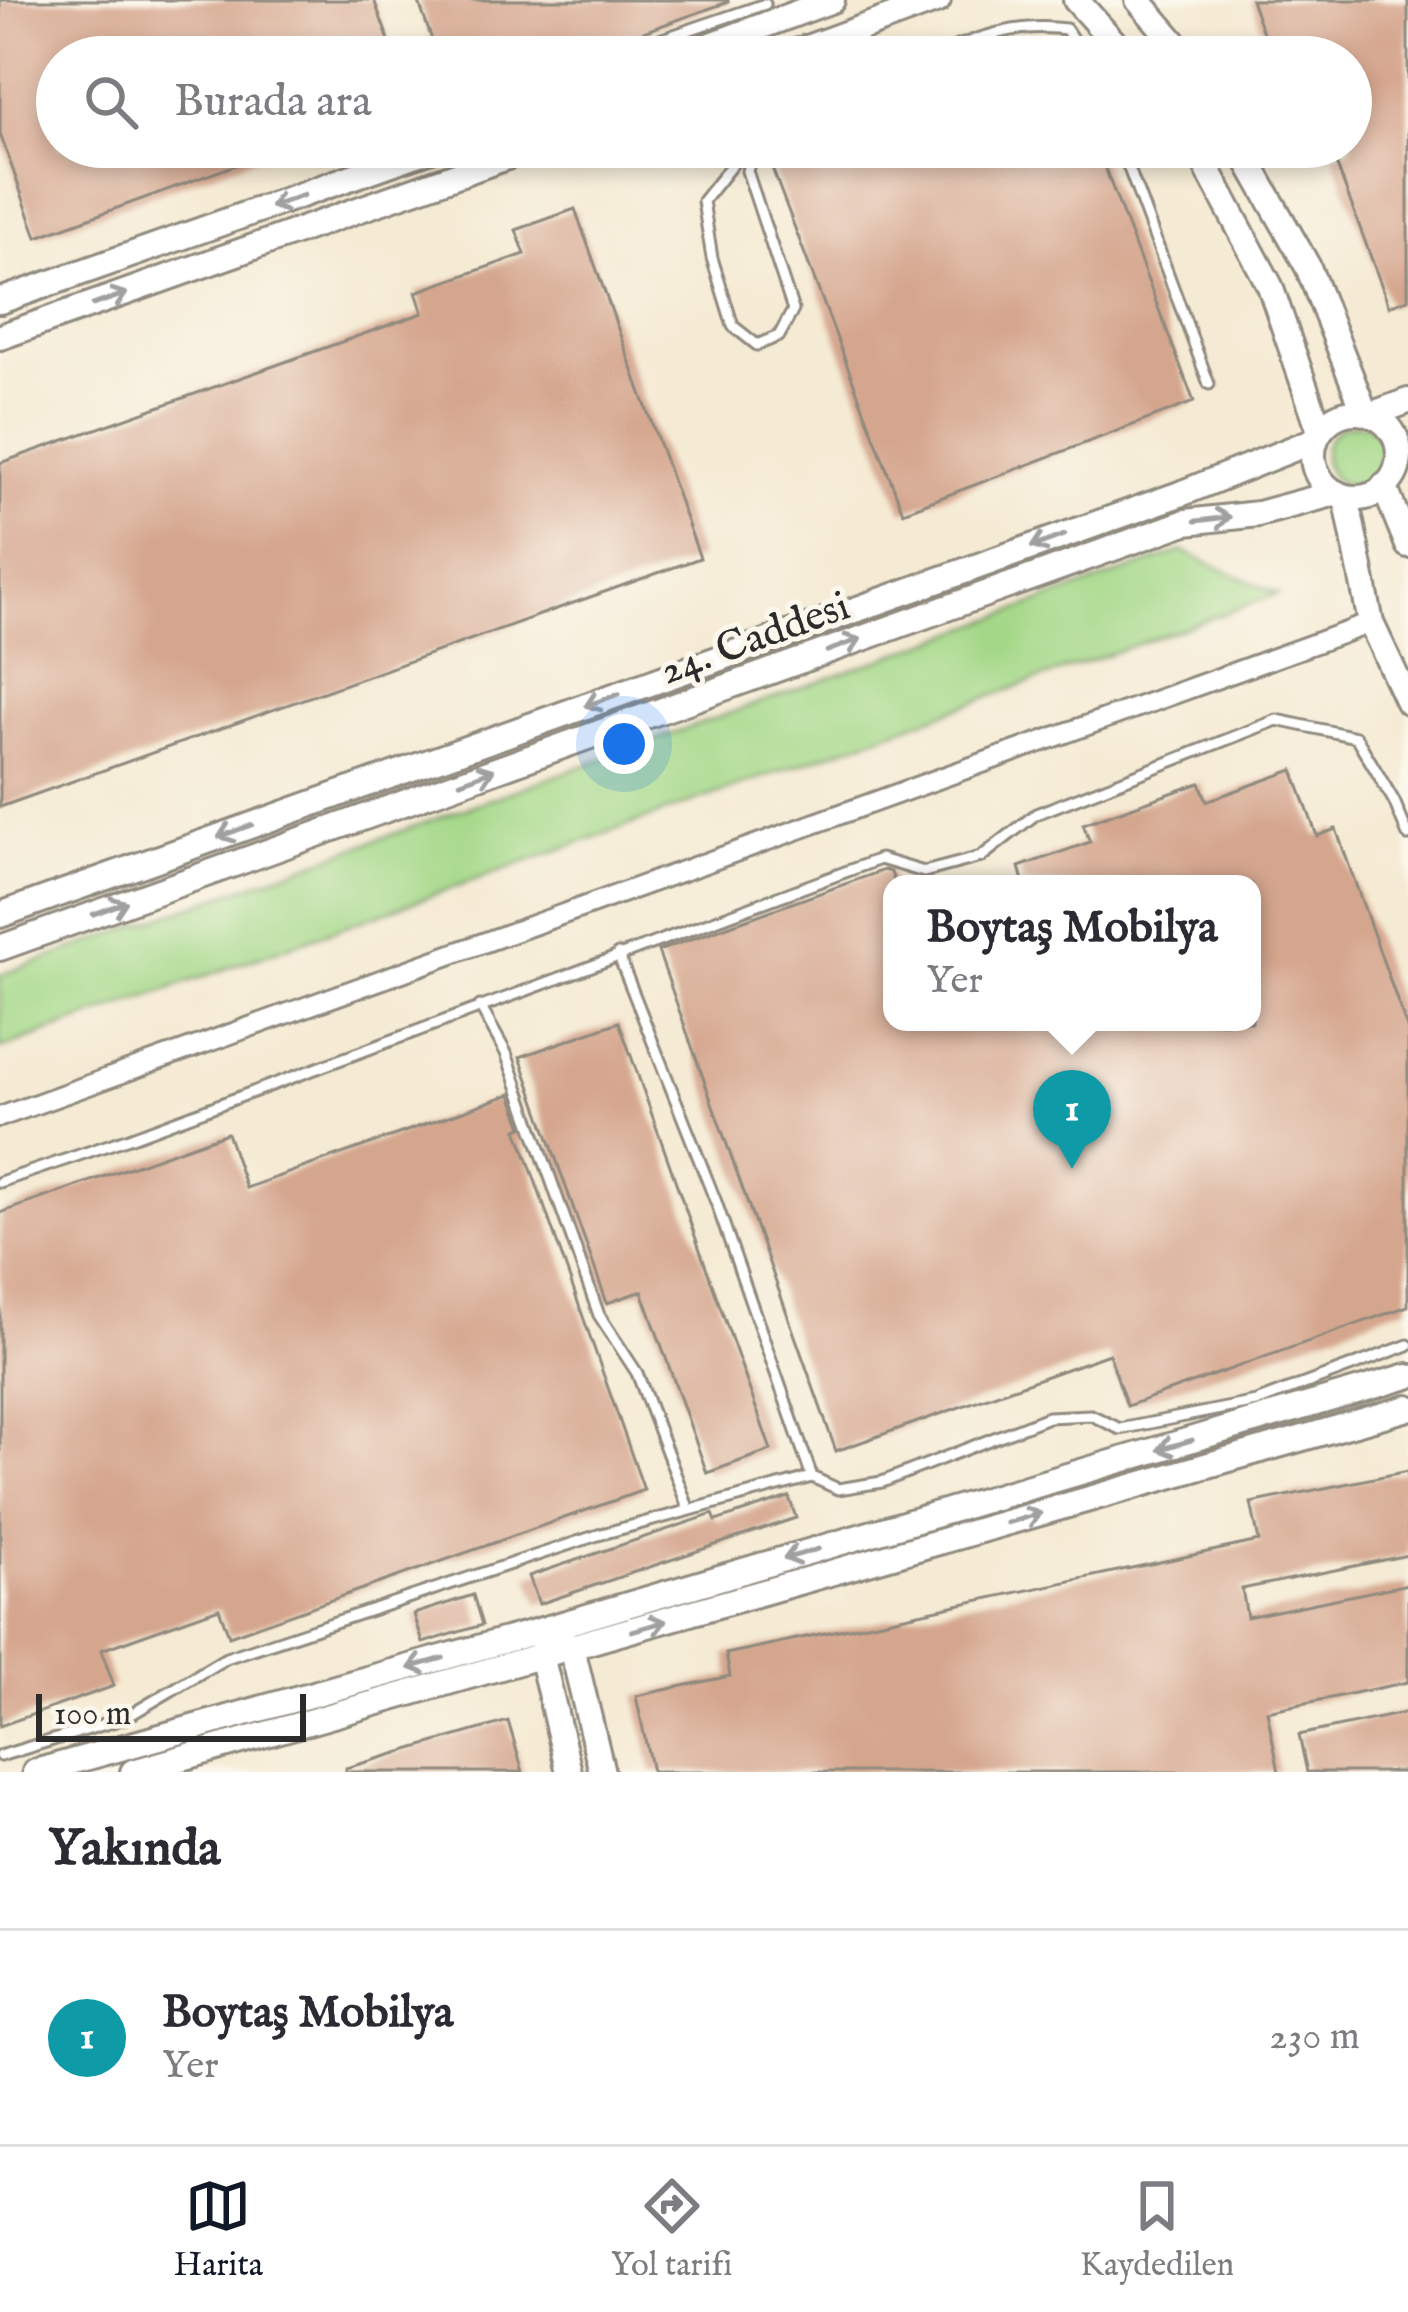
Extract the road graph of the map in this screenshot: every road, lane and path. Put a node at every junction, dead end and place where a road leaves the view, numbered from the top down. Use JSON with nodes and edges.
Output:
{"nodes":[{"id":1,"x":832,"y":0,"type":"edge"},
{"id":2,"x":938,"y":0,"type":"edge"},
{"id":3,"x":1076,"y":0,"type":"edge"},
{"id":4,"x":1138,"y":0,"type":"edge"},
{"id":5,"x":775,"y":9,"type":"edge"},
{"id":6,"x":682,"y":36,"type":"edge"},
{"id":7,"x":721,"y":36,"type":"edge"},
{"id":8,"x":856,"y":36,"type":"edge"},
{"id":9,"x":983,"y":36,"type":"edge"},
{"id":10,"x":1070,"y":36,"type":"edge"},
{"id":11,"x":1108,"y":36,"type":"edge"},
{"id":12,"x":1168,"y":36,"type":"edge"},
{"id":13,"x":377,"y":168,"type":"edge"},
{"id":14,"x":477,"y":168,"type":"edge"},
{"id":15,"x":729,"y":168,"type":"edge"},
{"id":16,"x":748,"y":168,"type":"edge"},
{"id":17,"x":1128,"y":168,"type":"edge"},
{"id":18,"x":1207,"y":168,"type":"edge"},
{"id":19,"x":1252,"y":168,"type":"edge"},
{"id":20,"x":0,"y":301,"type":"edge"},
{"id":21,"x":0,"y":337,"type":"edge"},
{"id":22,"x":1209,"y":384,"type":"dead end"},
{"id":23,"x":1408,"y":400,"type":"edge"},
{"id":24,"x":1368,"y":414,"type":"junction"},
{"id":25,"x":1317,"y":435,"type":"junction"},
{"id":26,"x":1395,"y":479,"type":"edge"},
{"id":27,"x":1341,"y":495,"type":"junction"},
{"id":28,"x":1408,"y":545,"type":"edge"},
{"id":29,"x":1371,"y":623,"type":"junction"},
{"id":30,"x":1408,"y":702,"type":"edge"},
{"id":31,"x":1408,"y":835,"type":"edge"},
{"id":32,"x":0,"y":915,"type":"edge"},
{"id":33,"x":0,"y":948,"type":"edge"},
{"id":34,"x":618,"y":954,"type":"junction"},
{"id":35,"x":480,"y":1006,"type":"junction"},
{"id":36,"x":0,"y":1117,"type":"edge"},
{"id":37,"x":0,"y":1182,"type":"edge"},
{"id":38,"x":1408,"y":1345,"type":"edge"},
{"id":39,"x":1408,"y":1376,"type":"edge"},
{"id":40,"x":1408,"y":1408,"type":"edge"},
{"id":41,"x":812,"y":1477,"type":"junction"},
{"id":42,"x":689,"y":1510,"type":"junction"},
{"id":43,"x":549,"y":1628,"type":"junction"},
{"id":44,"x":572,"y":1648,"type":"junction"},
{"id":45,"x":541,"y":1655,"type":"junction"},
{"id":46,"x":0,"y":1756,"type":"edge"},
{"id":47,"x":35,"y":1772,"type":"edge"},
{"id":48,"x":133,"y":1772,"type":"edge"},
{"id":49,"x":568,"y":1772,"type":"edge"},
{"id":50,"x":602,"y":1772,"type":"edge"}],
"edges":[{"from":1,"to":5,"type":"street"},
{"from":2,"to":8,"type":"street"},
{"from":3,"to":11,"type":"street"},
{"from":4,"to":12,"type":"street"},
{"from":5,"to":6,"type":"lane"},
{"from":5,"to":7,"type":"street"},
{"from":9,"to":10,"type":"lane"},
{"from":13,"to":20,"type":"street","one_way":true},
{"from":21,"to":14,"type":"street","one_way":true},
{"from":15,"to":16,"type":"lane"},
{"from":17,"to":22,"type":"lane"},
{"from":18,"to":25,"type":"street"},
{"from":19,"to":24,"type":"street"},
{"from":23,"to":24,"type":"street"},
{"from":24,"to":25,"type":"street"},
{"from":24,"to":26,"type":"street"},
{"from":25,"to":27,"type":"street"},
{"from":25,"to":32,"type":"street","name":"24. Caddesi","one_way":true},
{"from":26,"to":27,"type":"street"},
{"from":26,"to":28,"type":"street"},
{"from":27,"to":29,"type":"street"},
{"from":33,"to":27,"type":"street","name":"24. Caddesi","one_way":true},
{"from":29,"to":30,"type":"street"},
{"from":29,"to":36,"type":"street"},
{"from":31,"to":34,"type":"lane"},
{"from":34,"to":35,"type":"lane"},
{"from":34,"to":41,"type":"lane"},
{"from":35,"to":37,"type":"lane"},
{"from":35,"to":42,"type":"lane"},
{"from":38,"to":41,"type":"lane"},
{"from":39,"to":43,"type":"street","one_way":true},
{"from":44,"to":40,"type":"street","one_way":true},
{"from":41,"to":42,"type":"lane"},
{"from":42,"to":46,"type":"lane"},
{"from":43,"to":44,"type":"street"},
{"from":43,"to":45,"type":"street"},
{"from":43,"to":47,"type":"street","one_way":true},
{"from":44,"to":45,"type":"street"},
{"from":44,"to":50,"type":"street"},
{"from":45,"to":48,"type":"street"},
{"from":45,"to":49,"type":"street"}]}
